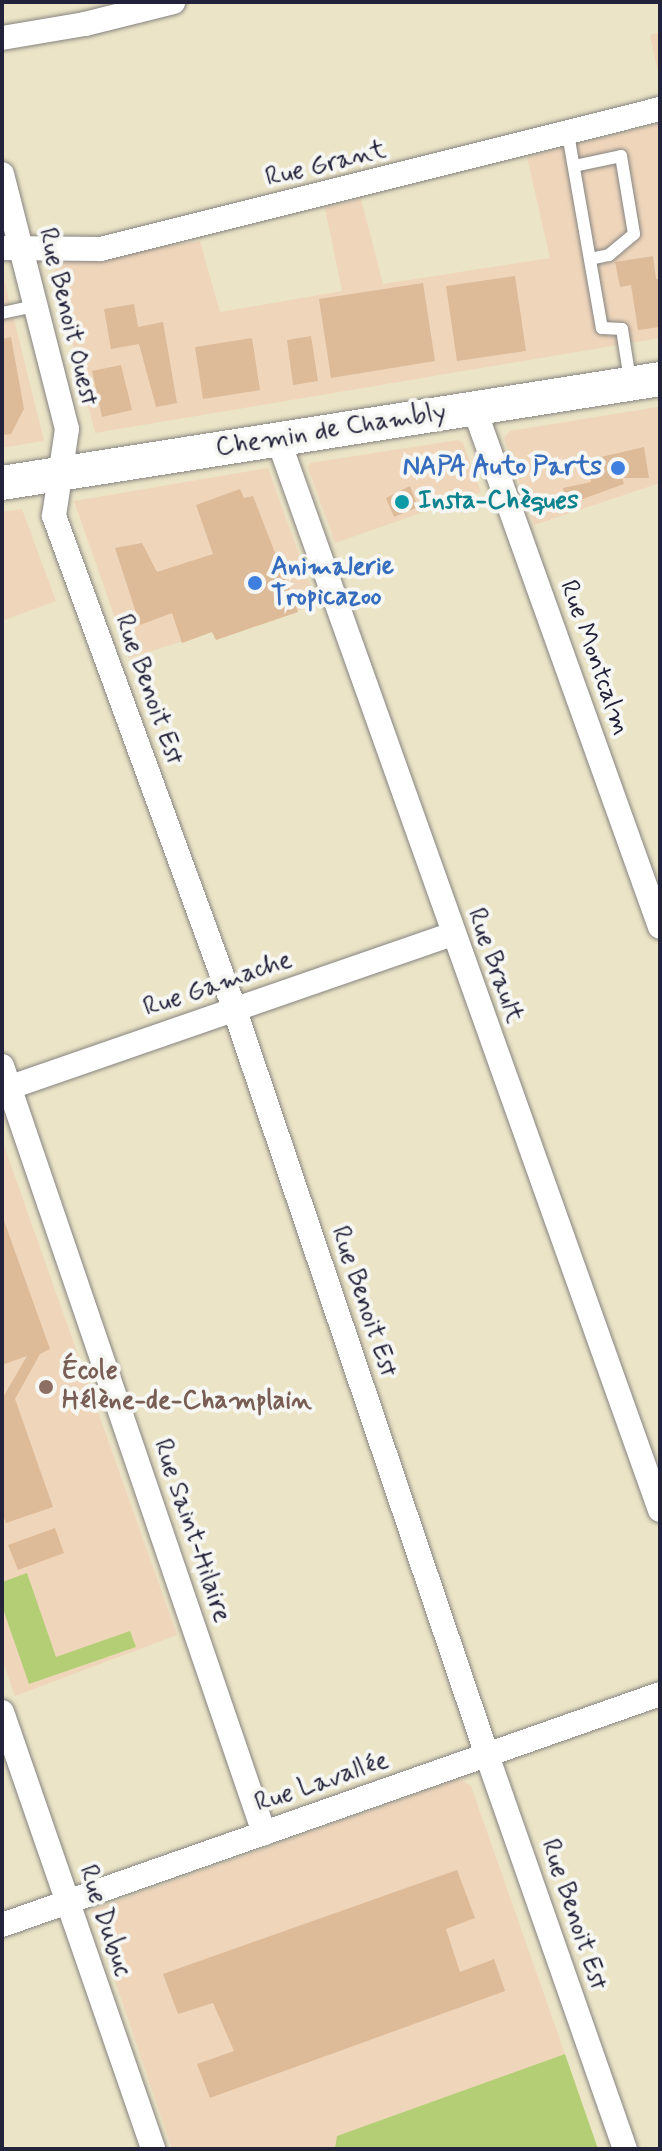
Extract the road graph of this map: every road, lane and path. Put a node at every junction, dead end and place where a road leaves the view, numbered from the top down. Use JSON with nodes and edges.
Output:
{"nodes":[{"id":1,"x":173,"y":2,"type":"edge"},
{"id":2,"x":2,"y":38,"type":"edge"},
{"id":3,"x":660,"y":109,"type":"edge"},
{"id":4,"x":568,"y":134,"type":"junction"},
{"id":5,"x":574,"y":166,"type":"junction"},
{"id":6,"x":2,"y":174,"type":"edge"},
{"id":7,"x":12,"y":247,"type":"edge"},
{"id":8,"x":590,"y":259,"type":"junction"},
{"id":9,"x":36,"y":306,"type":"junction"},
{"id":10,"x":2,"y":313,"type":"edge"},
{"id":11,"x":645,"y":381,"type":"edge"},
{"id":12,"x":474,"y":408,"type":"junction"},
{"id":13,"x":278,"y":439,"type":"junction"},
{"id":14,"x":59,"y":474,"type":"junction"},
{"id":15,"x":2,"y":483,"type":"edge"},
{"id":16,"x":660,"y":927,"type":"edge"},
{"id":17,"x":453,"y":934,"type":"junction"},
{"id":18,"x":234,"y":1008,"type":"junction"},
{"id":19,"x":5,"y":1081,"type":"edge"},
{"id":20,"x":660,"y":1510,"type":"edge"},
{"id":21,"x":660,"y":1694,"type":"edge"},
{"id":22,"x":2,"y":1712,"type":"edge"},
{"id":23,"x":487,"y":1755,"type":"junction"},
{"id":24,"x":264,"y":1833,"type":"junction"},
{"id":25,"x":67,"y":1902,"type":"junction"},
{"id":26,"x":2,"y":1925,"type":"edge"},
{"id":27,"x":153,"y":2149,"type":"edge"},
{"id":28,"x":625,"y":2149,"type":"edge"}],
"edges":[{"from":1,"to":2,"type":"street"},
{"from":3,"to":4,"type":"street","name":"Rue Grant"},
{"from":4,"to":5,"type":"lane"},
{"from":4,"to":7,"type":"street","name":"Rue Grant"},
{"from":5,"to":8,"type":"lane"},
{"from":5,"to":8,"type":"lane"},
{"from":6,"to":7,"type":"street","name":"Rue Benoit Ouest"},
{"from":7,"to":9,"type":"street","name":"Rue Benoit Ouest"},
{"from":8,"to":11,"type":"lane"},
{"from":9,"to":10,"type":"lane"},
{"from":9,"to":14,"type":"street","name":"Rue Benoit Ouest"},
{"from":11,"to":12,"type":"main road","name":"Chemin de Chambly"},
{"from":12,"to":13,"type":"main road","name":"Chemin de Chambly"},
{"from":12,"to":16,"type":"street","name":"Rue Montcalm"},
{"from":13,"to":14,"type":"main road","name":"Chemin de Chambly"},
{"from":13,"to":17,"type":"street","name":"Rue Brault"},
{"from":14,"to":15,"type":"main road","name":"Chemin de Chambly"},
{"from":14,"to":18,"type":"street","name":"Rue Benoit Est"},
{"from":17,"to":18,"type":"street","name":"Rue Gamache"},
{"from":17,"to":20,"type":"street","name":"Rue Brault"},
{"from":18,"to":19,"type":"street","name":"Rue Gamache"},
{"from":18,"to":23,"type":"street","name":"Rue Benoit Est"},
{"from":19,"to":24,"type":"street","name":"Rue Saint-Hilaire"},
{"from":21,"to":23,"type":"street","name":"Rue Lavallée"},
{"from":22,"to":25,"type":"street","name":"Rue Dubuc"},
{"from":23,"to":24,"type":"street","name":"Rue Lavallée"},
{"from":23,"to":28,"type":"street","name":"Rue Benoit Est"},
{"from":24,"to":25,"type":"street","name":"Rue Lavallée"},
{"from":25,"to":26,"type":"street","name":"Rue Lavallée"},
{"from":25,"to":27,"type":"street","name":"Rue Dubuc"}]}
